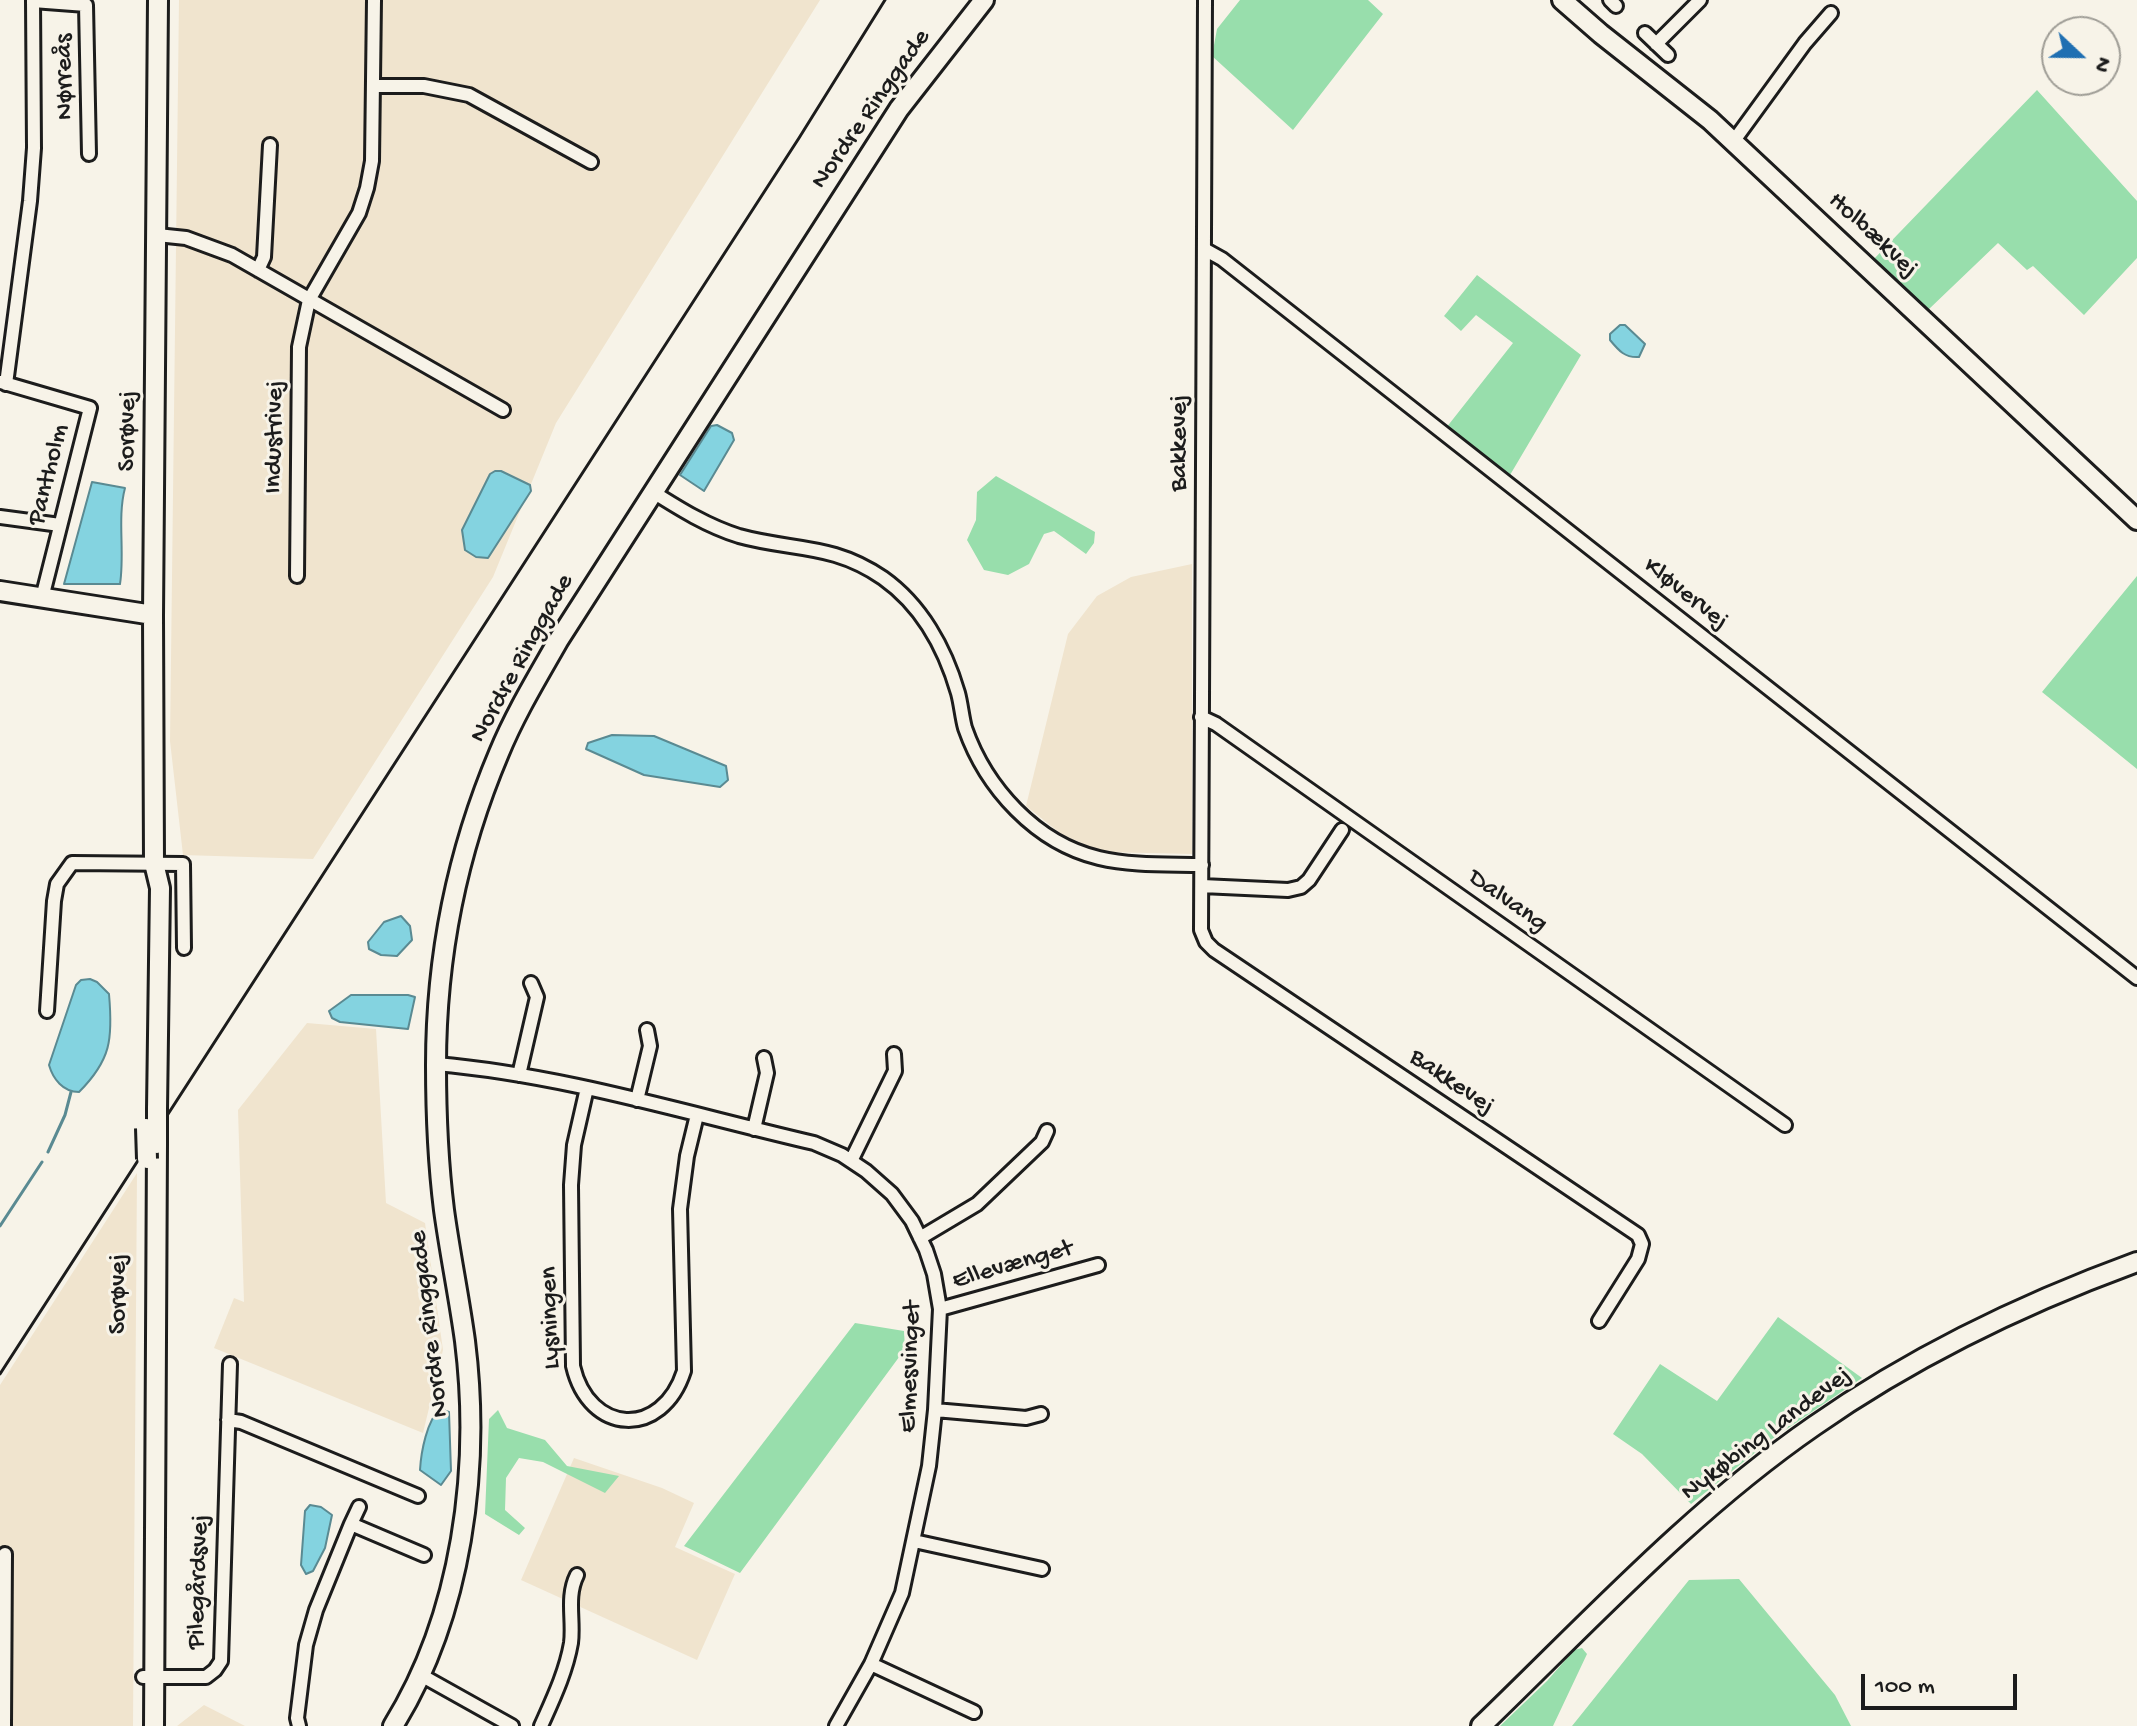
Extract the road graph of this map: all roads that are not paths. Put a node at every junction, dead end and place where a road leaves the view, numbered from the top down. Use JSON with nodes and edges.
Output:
{"nodes":[{"id":1,"x":158,"y":0,"type":"edge"},
{"id":2,"x":374,"y":0,"type":"edge"},
{"id":3,"x":984,"y":0,"type":"edge"},
{"id":4,"x":1205,"y":0,"type":"edge"},
{"id":5,"x":1562,"y":0,"type":"edge"},
{"id":6,"x":1700,"y":0,"type":"edge"},
{"id":7,"x":33,"y":1,"type":"edge"},
{"id":8,"x":1831,"y":13,"type":"dead end"},
{"id":9,"x":1645,"y":33,"type":"dead end"},
{"id":10,"x":1656,"y":44,"type":"junction"},
{"id":11,"x":1668,"y":55,"type":"dead end"},
{"id":12,"x":374,"y":86,"type":"junction"},
{"id":13,"x":1733,"y":142,"type":"junction"},
{"id":14,"x":270,"y":145,"type":"dead end"},
{"id":15,"x":89,"y":154,"type":"dead end"},
{"id":16,"x":591,"y":162,"type":"dead end"},
{"id":17,"x":157,"y":235,"type":"junction"},
{"id":18,"x":1204,"y":249,"type":"junction"},
{"id":19,"x":258,"y":270,"type":"junction"},
{"id":20,"x":309,"y":300,"type":"junction"},
{"id":21,"x":3,"y":383,"type":"edge"},
{"id":22,"x":503,"y":410,"type":"dead end"},
{"id":23,"x":653,"y":492,"type":"junction"},
{"id":24,"x":0,"y":517,"type":"edge"},
{"id":25,"x":2137,"y":520,"type":"edge"},
{"id":26,"x":60,"y":525,"type":"junction"},
{"id":27,"x":297,"y":576,"type":"dead end"},
{"id":28,"x":0,"y":591,"type":"edge"},
{"id":29,"x":42,"y":598,"type":"junction"},
{"id":30,"x":153,"y":615,"type":"junction"},
{"id":31,"x":1201,"y":717,"type":"junction"},
{"id":32,"x":1342,"y":830,"type":"dead end"},
{"id":33,"x":154,"y":863,"type":"junction"},
{"id":34,"x":1202,"y":865,"type":"junction"},
{"id":35,"x":1202,"y":886,"type":"junction"},
{"id":36,"x":184,"y":948,"type":"dead end"},
{"id":37,"x":2137,"y":978,"type":"edge"},
{"id":38,"x":531,"y":983,"type":"dead end"},
{"id":39,"x":47,"y":1011,"type":"dead end"},
{"id":40,"x":647,"y":1030,"type":"dead end"},
{"id":41,"x":894,"y":1054,"type":"dead end"},
{"id":42,"x":764,"y":1058,"type":"dead end"},
{"id":43,"x":436,"y":1064,"type":"junction"},
{"id":44,"x":519,"y":1075,"type":"junction"},
{"id":45,"x":587,"y":1088,"type":"junction"},
{"id":46,"x":637,"y":1100,"type":"junction"},
{"id":47,"x":697,"y":1115,"type":"junction"},
{"id":48,"x":1785,"y":1125,"type":"dead end"},
{"id":49,"x":754,"y":1129,"type":"junction"},
{"id":50,"x":1047,"y":1131,"type":"dead end"},
{"id":51,"x":152,"y":1152,"type":"junction"},
{"id":52,"x":851,"y":1161,"type":"junction"},
{"id":53,"x":920,"y":1238,"type":"junction"},
{"id":54,"x":2137,"y":1262,"type":"edge"},
{"id":55,"x":1098,"y":1265,"type":"dead end"},
{"id":56,"x":940,"y":1309,"type":"junction"},
{"id":57,"x":1599,"y":1321,"type":"dead end"},
{"id":58,"x":230,"y":1364,"type":"dead end"},
{"id":59,"x":935,"y":1410,"type":"junction"},
{"id":60,"x":1041,"y":1414,"type":"dead end"},
{"id":61,"x":228,"y":1420,"type":"junction"},
{"id":62,"x":418,"y":1496,"type":"dead end"},
{"id":63,"x":359,"y":1507,"type":"dead end"},
{"id":64,"x":351,"y":1524,"type":"junction"},
{"id":65,"x":914,"y":1541,"type":"junction"},
{"id":66,"x":5,"y":1554,"type":"dead end"},
{"id":67,"x":424,"y":1555,"type":"dead end"},
{"id":68,"x":1042,"y":1569,"type":"dead end"},
{"id":69,"x":577,"y":1575,"type":"dead end"},
{"id":70,"x":871,"y":1664,"type":"junction"},
{"id":71,"x":419,"y":1674,"type":"junction"},
{"id":72,"x":149,"y":1677,"type":"junction"},
{"id":73,"x":974,"y":1712,"type":"dead end"},
{"id":74,"x":4,"y":1726,"type":"edge"},
{"id":75,"x":143,"y":1726,"type":"edge"},
{"id":76,"x":154,"y":1726,"type":"edge"},
{"id":77,"x":299,"y":1726,"type":"edge"},
{"id":78,"x":393,"y":1726,"type":"edge"},
{"id":79,"x":512,"y":1726,"type":"edge"},
{"id":80,"x":541,"y":1726,"type":"edge"},
{"id":81,"x":836,"y":1726,"type":"edge"},
{"id":82,"x":1481,"y":1726,"type":"edge"}],
"edges":[{"from":1,"to":17,"type":"street","name":"Sorøvej"},
{"from":2,"to":12,"type":"street","name":"Industrivej"},
{"from":3,"to":23,"type":"street","name":"Nordre Ringgade"},
{"from":4,"to":18,"type":"street","name":"Bakkevej"},
{"from":5,"to":13,"type":"street","name":"Holbækvej"},
{"from":6,"to":10,"type":"street"},
{"from":7,"to":15,"type":"street","name":"Nørreås"},
{"from":7,"to":21,"type":"street","name":"Nørreås"},
{"from":8,"to":13,"type":"street"},
{"from":9,"to":10,"type":"street"},
{"from":10,"to":11,"type":"street"},
{"from":12,"to":16,"type":"street"},
{"from":12,"to":20,"type":"street","name":"Industrivej"},
{"from":13,"to":25,"type":"street","name":"Holbækvej"},
{"from":14,"to":19,"type":"street"},
{"from":17,"to":19,"type":"street"},
{"from":17,"to":30,"type":"street","name":"Sorøvej"},
{"from":18,"to":31,"type":"street","name":"Bakkevej"},
{"from":18,"to":37,"type":"street","name":"Kløvervej"},
{"from":19,"to":20,"type":"street"},
{"from":20,"to":22,"type":"street"},
{"from":20,"to":27,"type":"street","name":"Industrivej"},
{"from":21,"to":26,"type":"street","name":"Pantholm"},
{"from":23,"to":34,"type":"street"},
{"from":23,"to":43,"type":"street","name":"Nordre Ringgade"},
{"from":24,"to":26,"type":"street"},
{"from":26,"to":29,"type":"street","name":"Pantholm"},
{"from":28,"to":29,"type":"street"},
{"from":29,"to":30,"type":"street"},
{"from":30,"to":33,"type":"street","name":"Sorøvej"},
{"from":31,"to":34,"type":"street","name":"Bakkevej"},
{"from":31,"to":48,"type":"street","name":"Dalvang"},
{"from":32,"to":35,"type":"street"},
{"from":33,"to":36,"type":"street"},
{"from":33,"to":39,"type":"street"},
{"from":33,"to":51,"type":"street","name":"Sorøvej","bridge":true},
{"from":33,"to":51,"type":"street","name":"Sorøvej","bridge":true},
{"from":34,"to":35,"type":"street","name":"Bakkevej"},
{"from":35,"to":57,"type":"street","name":"Bakkevej"},
{"from":38,"to":44,"type":"street"},
{"from":40,"to":46,"type":"street"},
{"from":41,"to":52,"type":"street"},
{"from":42,"to":49,"type":"street"},
{"from":43,"to":44,"type":"street","name":"Elmesvinget"},
{"from":43,"to":71,"type":"street","name":"Nordre Ringgade"},
{"from":44,"to":45,"type":"street","name":"Elmesvinget"},
{"from":45,"to":46,"type":"street","name":"Elmesvinget"},
{"from":45,"to":47,"type":"street","name":"Lysningen"},
{"from":46,"to":47,"type":"street","name":"Elmesvinget"},
{"from":47,"to":49,"type":"street","name":"Elmesvinget"},
{"from":49,"to":52,"type":"street","name":"Elmesvinget"},
{"from":50,"to":53,"type":"street"},
{"from":51,"to":72,"type":"street","name":"Sorøvej"},
{"from":52,"to":53,"type":"street","name":"Elmesvinget"},
{"from":53,"to":56,"type":"street","name":"Elmesvinget"},
{"from":54,"to":82,"type":"street","name":"Nykøbing Landevej"},
{"from":55,"to":56,"type":"street","name":"Ellevænget"},
{"from":56,"to":59,"type":"street","name":"Elmesvinget"},
{"from":58,"to":61,"type":"street","name":"Pilegårdsvej"},
{"from":59,"to":60,"type":"street"},
{"from":59,"to":65,"type":"street","name":"Elmesvinget"},
{"from":61,"to":62,"type":"street"},
{"from":61,"to":72,"type":"street","name":"Pilegårdsvej"},
{"from":63,"to":64,"type":"street"},
{"from":64,"to":67,"type":"street"},
{"from":64,"to":77,"type":"street"},
{"from":65,"to":68,"type":"street"},
{"from":65,"to":70,"type":"street","name":"Elmesvinget"},
{"from":66,"to":74,"type":"street"},
{"from":69,"to":80,"type":"street"},
{"from":70,"to":73,"type":"street"},
{"from":70,"to":81,"type":"street","name":"Elmesvinget"},
{"from":71,"to":78,"type":"street","name":"Nordre Ringgade"},
{"from":71,"to":79,"type":"street"},
{"from":72,"to":75,"type":"street","name":"Sorøvej"},
{"from":72,"to":76,"type":"street","name":"Sorøvej"}]}
